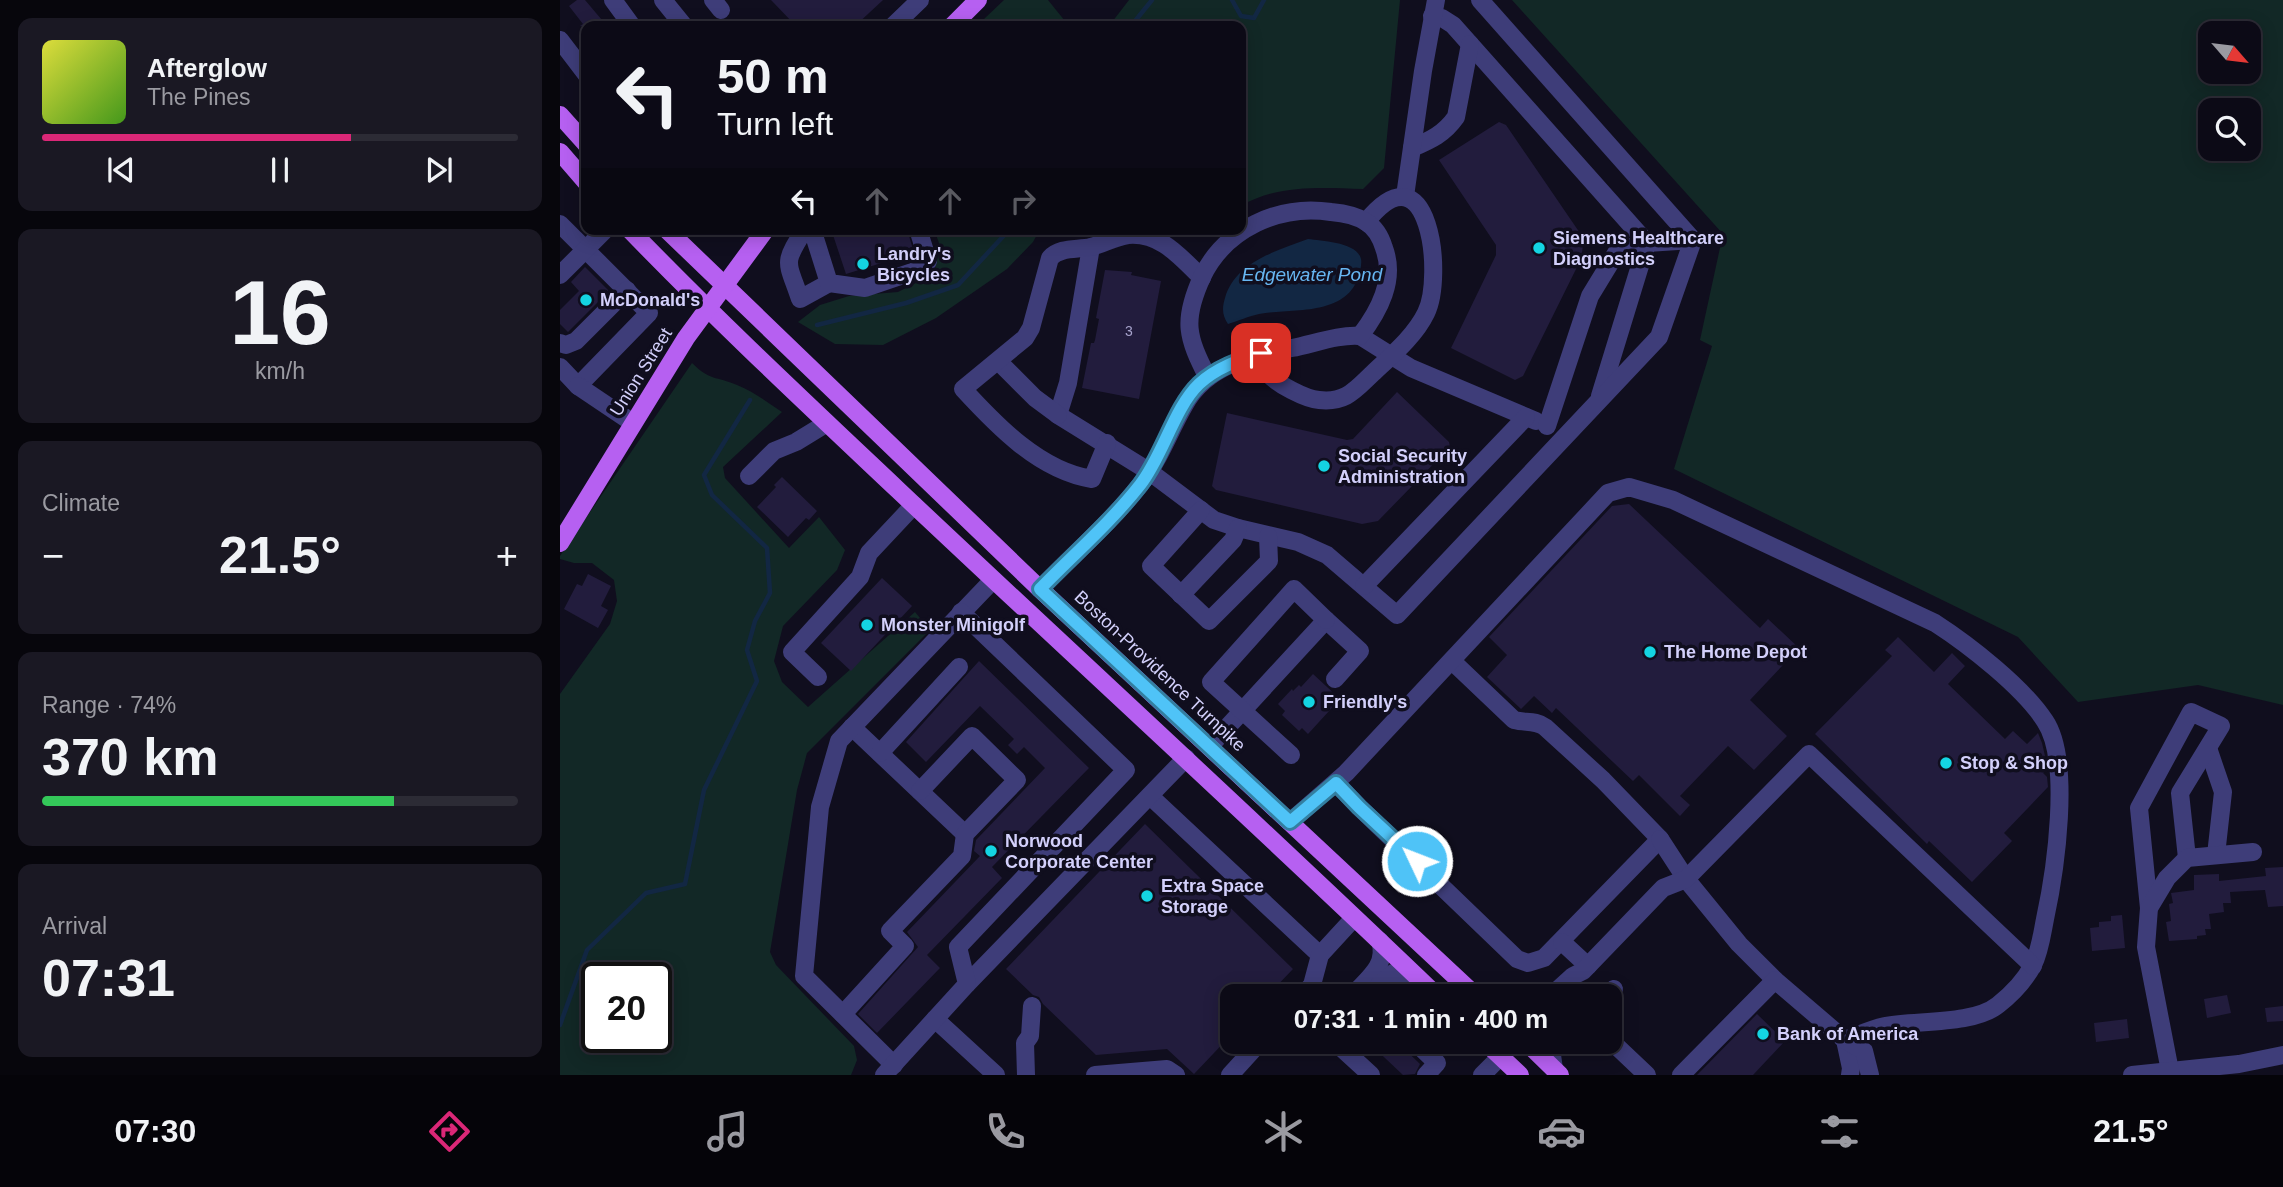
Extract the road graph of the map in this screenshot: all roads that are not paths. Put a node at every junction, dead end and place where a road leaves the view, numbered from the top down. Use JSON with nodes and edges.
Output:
{"nodes":[{"id":1,"x":612,"y":0,"type":"edge"},
{"id":2,"x":663,"y":0,"type":"edge"},
{"id":3,"x":920,"y":0,"type":"edge"},
{"id":4,"x":978,"y":0,"type":"edge"},
{"id":5,"x":1480,"y":0,"type":"edge"},
{"id":6,"x":1434,"y":8,"type":"edge"},
{"id":7,"x":628,"y":21,"type":"edge"},
{"id":8,"x":680,"y":21,"type":"edge"},
{"id":9,"x":898,"y":21,"type":"edge"},
{"id":10,"x":957,"y":21,"type":"edge"},
{"id":11,"x":560,"y":40,"type":"edge"},
{"id":12,"x":1470,"y":44,"type":"junction"},
{"id":13,"x":581,"y":67,"type":"edge"},
{"id":14,"x":560,"y":115,"type":"edge"},
{"id":15,"x":581,"y":138,"type":"edge"},
{"id":16,"x":1412,"y":148,"type":"junction"},
{"id":17,"x":560,"y":152,"type":"edge"},
{"id":18,"x":581,"y":176,"type":"edge"},
{"id":19,"x":1405,"y":195,"type":"junction"},
{"id":20,"x":1366,"y":222,"type":"junction"},
{"id":21,"x":560,"y":224,"type":"edge"},
{"id":22,"x":1246,"y":228,"type":"edge"},
{"id":23,"x":600,"y":235,"type":"edge"},
{"id":24,"x":635,"y":235,"type":"edge"},
{"id":25,"x":678,"y":235,"type":"edge"},
{"id":26,"x":762,"y":235,"type":"edge"},
{"id":27,"x":801,"y":235,"type":"edge"},
{"id":28,"x":814,"y":235,"type":"edge"},
{"id":29,"x":920,"y":235,"type":"edge"},
{"id":30,"x":1236,"y":235,"type":"edge"},
{"id":31,"x":1693,"y":240,"type":"junction"},
{"id":32,"x":1647,"y":243,"type":"junction"},
{"id":33,"x":1091,"y":247,"type":"junction"},
{"id":34,"x":586,"y":249,"type":"junction"},
{"id":35,"x":560,"y":275,"type":"edge"},
{"id":36,"x":1202,"y":278,"type":"junction"},
{"id":37,"x":829,"y":283,"type":"junction"},
{"id":38,"x":725,"y":285,"type":"junction"},
{"id":39,"x":626,"y":290,"type":"junction"},
{"id":40,"x":707,"y":309,"type":"junction"},
{"id":41,"x":1360,"y":336,"type":"junction"},
{"id":42,"x":560,"y":343,"type":"edge"},
{"id":43,"x":1261,"y":353,"type":"junction"},
{"id":44,"x":1390,"y":357,"type":"junction"},
{"id":45,"x":998,"y":361,"type":"junction"},
{"id":46,"x":560,"y":367,"type":"edge"},
{"id":47,"x":1208,"y":377,"type":"junction"},
{"id":48,"x":578,"y":386,"type":"junction"},
{"id":49,"x":1599,"y":400,"type":"junction"},
{"id":50,"x":1058,"y":415,"type":"junction"},
{"id":51,"x":1526,"y":417,"type":"junction"},
{"id":52,"x":634,"y":423,"type":"junction"},
{"id":53,"x":827,"y":423,"type":"junction"},
{"id":54,"x":1547,"y":426,"type":"junction"},
{"id":55,"x":1566,"y":434,"type":"junction"},
{"id":56,"x":1107,"y":443,"type":"junction"},
{"id":57,"x":1150,"y":472,"type":"junction"},
{"id":58,"x":749,"y":476,"type":"dead end"},
{"id":59,"x":914,"y":505,"type":"junction"},
{"id":60,"x":1201,"y":510,"type":"junction"},
{"id":61,"x":1238,"y":528,"type":"junction"},
{"id":62,"x":562,"y":534,"type":"edge"},
{"id":63,"x":1268,"y":536,"type":"junction"},
{"id":64,"x":993,"y":580,"type":"junction"},
{"id":65,"x":1364,"y":586,"type":"junction"},
{"id":66,"x":1040,"y":589,"type":"junction"},
{"id":67,"x":1181,"y":595,"type":"junction"},
{"id":68,"x":961,"y":612,"type":"junction"},
{"id":69,"x":1326,"y":620,"type":"junction"},
{"id":70,"x":1452,"y":661,"type":"junction"},
{"id":71,"x":959,"y":667,"type":"dead end"},
{"id":72,"x":818,"y":677,"type":"dead end"},
{"id":73,"x":1335,"y":679,"type":"dead end"},
{"id":74,"x":1243,"y":709,"type":"junction"},
{"id":75,"x":852,"y":727,"type":"junction"},
{"id":76,"x":1210,"y":746,"type":"junction"},
{"id":77,"x":2208,"y":748,"type":"junction"},
{"id":78,"x":880,"y":753,"type":"junction"},
{"id":79,"x":1291,"y":755,"type":"dead end"},
{"id":80,"x":1186,"y":758,"type":"junction"},
{"id":81,"x":1336,"y":783,"type":"junction"},
{"id":82,"x":920,"y":792,"type":"junction"},
{"id":83,"x":1150,"y":796,"type":"junction"},
{"id":84,"x":1290,"y":822,"type":"junction"},
{"id":85,"x":965,"y":834,"type":"junction"},
{"id":86,"x":1660,"y":839,"type":"junction"},
{"id":87,"x":2253,"y":852,"type":"dead end"},
{"id":88,"x":2216,"y":855,"type":"junction"},
{"id":89,"x":2187,"y":858,"type":"junction"},
{"id":90,"x":1686,"y":879,"type":"junction"},
{"id":91,"x":2149,"y":908,"type":"junction"},
{"id":92,"x":1354,"y":918,"type":"junction"},
{"id":93,"x":1380,"y":942,"type":"junction"},
{"id":94,"x":1562,"y":942,"type":"junction"},
{"id":95,"x":1320,"y":955,"type":"junction"},
{"id":96,"x":2033,"y":966,"type":"junction"},
{"id":97,"x":1585,"y":968,"type":"junction"},
{"id":98,"x":1418,"y":978,"type":"junction"},
{"id":99,"x":1775,"y":980,"type":"junction"},
{"id":100,"x":967,"y":984,"type":"junction"},
{"id":101,"x":1312,"y":984,"type":"edge"},
{"id":102,"x":1363,"y":984,"type":"edge"},
{"id":103,"x":1380,"y":984,"type":"edge"},
{"id":104,"x":1424,"y":984,"type":"edge"},
{"id":105,"x":1463,"y":984,"type":"edge"},
{"id":106,"x":1564,"y":984,"type":"edge"},
{"id":107,"x":1575,"y":984,"type":"edge"},
{"id":108,"x":1032,"y":1006,"type":"dead end"},
{"id":109,"x":843,"y":1014,"type":"junction"},
{"id":110,"x":935,"y":1019,"type":"junction"},
{"id":111,"x":1030,"y":1036,"type":"junction"},
{"id":112,"x":1845,"y":1040,"type":"junction"},
{"id":113,"x":1622,"y":1051,"type":"edge"},
{"id":114,"x":1249,"y":1054,"type":"edge"},
{"id":115,"x":1348,"y":1054,"type":"edge"},
{"id":116,"x":1428,"y":1054,"type":"edge"},
{"id":117,"x":1497,"y":1054,"type":"edge"},
{"id":118,"x":1538,"y":1054,"type":"edge"},
{"id":119,"x":1553,"y":1054,"type":"edge"},
{"id":120,"x":2283,"y":1055,"type":"edge"},
{"id":121,"x":1500,"y":1057,"type":"junction"},
{"id":122,"x":889,"y":1070,"type":"edge"},
{"id":123,"x":2170,"y":1071,"type":"junction"},
{"id":124,"x":1557,"y":1072,"type":"edge"},
{"id":125,"x":996,"y":1075,"type":"edge"},
{"id":126,"x":1026,"y":1075,"type":"edge"},
{"id":127,"x":1037,"y":1075,"type":"edge"},
{"id":128,"x":1095,"y":1075,"type":"edge"},
{"id":129,"x":1176,"y":1075,"type":"edge"},
{"id":130,"x":1230,"y":1075,"type":"edge"},
{"id":131,"x":1371,"y":1075,"type":"edge"},
{"id":132,"x":1426,"y":1075,"type":"edge"},
{"id":133,"x":1482,"y":1075,"type":"edge"},
{"id":134,"x":1520,"y":1075,"type":"edge"},
{"id":135,"x":1647,"y":1075,"type":"edge"},
{"id":136,"x":1681,"y":1075,"type":"edge"},
{"id":137,"x":1850,"y":1075,"type":"edge"},
{"id":138,"x":1870,"y":1075,"type":"edge"},
{"id":139,"x":2132,"y":1075,"type":"edge"}],
"edges":[{"from":1,"to":7,"type":"street"},
{"from":2,"to":8,"type":"street"},
{"from":3,"to":9,"type":"street"},
{"from":4,"to":10,"type":"main road"},
{"from":5,"to":31,"type":"street"},
{"from":6,"to":12,"type":"street"},
{"from":6,"to":16,"type":"street"},
{"from":11,"to":13,"type":"street"},
{"from":12,"to":16,"type":"street"},
{"from":12,"to":32,"type":"street"},
{"from":14,"to":15,"type":"main road"},
{"from":16,"to":19,"type":"street"},
{"from":17,"to":18,"type":"main road"},
{"from":19,"to":20,"type":"street"},
{"from":19,"to":44,"type":"street"},
{"from":20,"to":22,"type":"street"},
{"from":20,"to":41,"type":"street"},
{"from":21,"to":34,"type":"street"},
{"from":23,"to":34,"type":"street"},
{"from":24,"to":40,"type":"main road"},
{"from":25,"to":38,"type":"main road","name":"Boston-Providence Turnpike"},
{"from":26,"to":38,"type":"main road","name":"Union Street"},
{"from":27,"to":37,"type":"street"},
{"from":28,"to":37,"type":"street"},
{"from":29,"to":37,"type":"street"},
{"from":30,"to":36,"type":"street"},
{"from":31,"to":32,"type":"street"},
{"from":31,"to":49,"type":"street"},
{"from":32,"to":49,"type":"street"},
{"from":32,"to":54,"type":"street"},
{"from":33,"to":36,"type":"street"},
{"from":33,"to":45,"type":"street"},
{"from":33,"to":50,"type":"street"},
{"from":34,"to":35,"type":"street"},
{"from":34,"to":39,"type":"street"},
{"from":36,"to":47,"type":"street"},
{"from":38,"to":40,"type":"main road","name":"Union Street"},
{"from":38,"to":66,"type":"main road","name":"Boston-Providence Turnpike"},
{"from":39,"to":42,"type":"street"},
{"from":39,"to":48,"type":"street"},
{"from":40,"to":52,"type":"main road","name":"Union Street"},
{"from":40,"to":53,"type":"main road"},
{"from":41,"to":43,"type":"street"},
{"from":41,"to":44,"type":"street"},
{"from":43,"to":44,"type":"street"},
{"from":43,"to":47,"type":"street"},
{"from":44,"to":51,"type":"street"},
{"from":45,"to":50,"type":"street"},
{"from":45,"to":56,"type":"street"},
{"from":46,"to":48,"type":"street"},
{"from":47,"to":57,"type":"street"},
{"from":48,"to":52,"type":"street"},
{"from":49,"to":55,"type":"street"},
{"from":50,"to":56,"type":"street"},
{"from":51,"to":54,"type":"street"},
{"from":51,"to":65,"type":"street"},
{"from":52,"to":62,"type":"main road","name":"Union Street"},
{"from":53,"to":58,"type":"street"},
{"from":53,"to":59,"type":"main road"},
{"from":54,"to":55,"type":"street"},
{"from":55,"to":65,"type":"street"},
{"from":56,"to":57,"type":"street"},
{"from":57,"to":60,"type":"street"},
{"from":57,"to":66,"type":"street"},
{"from":59,"to":64,"type":"main road"},
{"from":59,"to":72,"type":"street"},
{"from":60,"to":61,"type":"street"},
{"from":60,"to":67,"type":"street"},
{"from":61,"to":63,"type":"street"},
{"from":61,"to":67,"type":"street"},
{"from":63,"to":65,"type":"street"},
{"from":63,"to":67,"type":"street"},
{"from":64,"to":68,"type":"street"},
{"from":64,"to":80,"type":"main road"},
{"from":66,"to":76,"type":"main road","name":"Boston-Providence Turnpike"},
{"from":68,"to":75,"type":"street"},
{"from":68,"to":100,"type":"street"},
{"from":69,"to":73,"type":"street"},
{"from":69,"to":74,"type":"street"},
{"from":69,"to":74,"type":"street"},
{"from":70,"to":81,"type":"street"},
{"from":70,"to":86,"type":"street"},
{"from":70,"to":96,"type":"street"},
{"from":71,"to":78,"type":"street"},
{"from":74,"to":76,"type":"street"},
{"from":74,"to":79,"type":"street"},
{"from":75,"to":78,"type":"street"},
{"from":75,"to":109,"type":"street"},
{"from":76,"to":84,"type":"main road","name":"Boston-Providence Turnpike"},
{"from":77,"to":88,"type":"street"},
{"from":77,"to":89,"type":"street"},
{"from":77,"to":91,"type":"street"},
{"from":78,"to":82,"type":"street"},
{"from":80,"to":83,"type":"street"},
{"from":80,"to":92,"type":"main road"},
{"from":81,"to":84,"type":"street"},
{"from":81,"to":94,"type":"street"},
{"from":82,"to":85,"type":"street"},
{"from":82,"to":85,"type":"street"},
{"from":83,"to":95,"type":"street"},
{"from":83,"to":100,"type":"street"},
{"from":84,"to":105,"type":"main road","name":"Boston-Providence Turnpike"},
{"from":85,"to":109,"type":"street"},
{"from":86,"to":90,"type":"street"},
{"from":86,"to":94,"type":"street"},
{"from":87,"to":88,"type":"street"},
{"from":88,"to":89,"type":"street"},
{"from":89,"to":91,"type":"street"},
{"from":90,"to":96,"type":"street"},
{"from":90,"to":97,"type":"street"},
{"from":90,"to":99,"type":"street"},
{"from":91,"to":123,"type":"street"},
{"from":92,"to":93,"type":"main road"},
{"from":92,"to":95,"type":"street"},
{"from":93,"to":98,"type":"main road"},
{"from":93,"to":102,"type":"street"},
{"from":94,"to":97,"type":"street"},
{"from":95,"to":101,"type":"street"},
{"from":96,"to":112,"type":"street"},
{"from":97,"to":106,"type":"street"},
{"from":97,"to":107,"type":"street"},
{"from":98,"to":103,"type":"street"},
{"from":98,"to":104,"type":"main road"},
{"from":99,"to":112,"type":"street"},
{"from":99,"to":136,"type":"street"},
{"from":100,"to":110,"type":"street"},
{"from":108,"to":111,"type":"street"},
{"from":109,"to":122,"type":"street"},
{"from":110,"to":122,"type":"street"},
{"from":110,"to":125,"type":"street"},
{"from":111,"to":126,"type":"street"},
{"from":111,"to":127,"type":"street"},
{"from":112,"to":137,"type":"street"},
{"from":112,"to":138,"type":"street"},
{"from":113,"to":135,"type":"street"},
{"from":114,"to":130,"type":"street"},
{"from":115,"to":131,"type":"street"},
{"from":116,"to":132,"type":"street"},
{"from":117,"to":121,"type":"main road"},
{"from":118,"to":124,"type":"main road"},
{"from":119,"to":124,"type":"street"},
{"from":120,"to":123,"type":"street"},
{"from":121,"to":133,"type":"street"},
{"from":121,"to":134,"type":"main road"},
{"from":123,"to":139,"type":"street"},
{"from":128,"to":129,"type":"street"}]}
